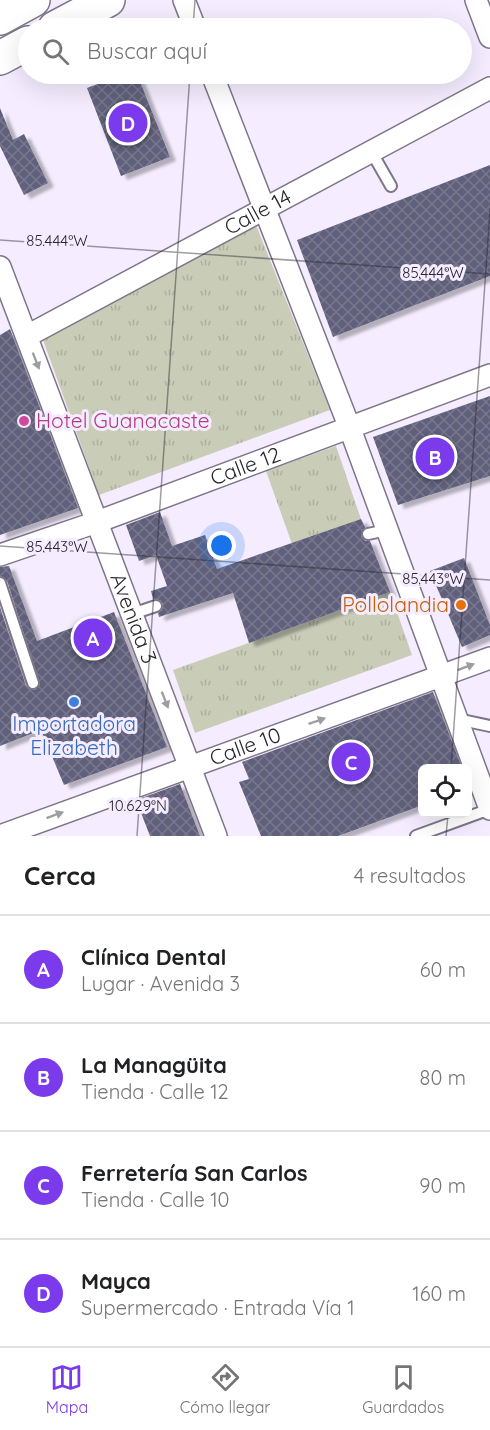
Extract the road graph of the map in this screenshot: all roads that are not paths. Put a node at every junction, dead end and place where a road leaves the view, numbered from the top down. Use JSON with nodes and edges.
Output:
{"nodes":[{"id":1,"x":33,"y":0,"type":"edge"},
{"id":2,"x":108,"y":0,"type":"edge"},
{"id":3,"x":184,"y":0,"type":"edge"},
{"id":4,"x":476,"y":0,"type":"edge"},
{"id":5,"x":0,"y":18,"type":"edge"},
{"id":6,"x":74,"y":18,"type":"edge"},
{"id":7,"x":191,"y":18,"type":"edge"},
{"id":8,"x":490,"y":37,"type":"edge"},
{"id":9,"x":18,"y":48,"type":"edge"},
{"id":10,"x":0,"y":58,"type":"edge"},
{"id":11,"x":216,"y":84,"type":"edge"},
{"id":12,"x":490,"y":88,"type":"edge"},
{"id":13,"x":371,"y":151,"type":"junction"},
{"id":14,"x":391,"y":186,"type":"dead end"},
{"id":15,"x":264,"y":208,"type":"junction"},
{"id":16,"x":0,"y":267,"type":"edge"},
{"id":17,"x":27,"y":336,"type":"junction"},
{"id":18,"x":490,"y":375,"type":"edge"},
{"id":19,"x":349,"y":426,"type":"junction"},
{"id":20,"x":97,"y":522,"type":"junction"},
{"id":21,"x":0,"y":555,"type":"edge"},
{"id":22,"x":0,"y":583,"type":"edge"},
{"id":23,"x":156,"y":606,"type":"dead end"},
{"id":24,"x":132,"y":615,"type":"junction"},
{"id":25,"x":490,"y":658,"type":"edge"},
{"id":26,"x":441,"y":677,"type":"junction"},
{"id":27,"x":33,"y":683,"type":"dead end"},
{"id":28,"x":457,"y":719,"type":"junction"},
{"id":29,"x":490,"y":726,"type":"edge"},
{"id":30,"x":190,"y":766,"type":"junction"},
{"id":31,"x":490,"y":809,"type":"edge"},
{"id":32,"x":0,"y":836,"type":"edge"},
{"id":33,"x":216,"y":836,"type":"edge"},
{"id":34,"x":416,"y":836,"type":"edge"}],
"edges":[{"from":1,"to":5,"type":"main road"},
{"from":2,"to":6,"type":"main road"},
{"from":3,"to":7,"type":"street"},
{"from":4,"to":8,"type":"street"},
{"from":9,"to":10,"type":"main road"},
{"from":11,"to":15,"type":"street"},
{"from":12,"to":13,"type":"street","name":"Calle 14"},
{"from":13,"to":14,"type":"lane"},
{"from":13,"to":15,"type":"street","name":"Calle 14"},
{"from":15,"to":17,"type":"street","name":"Calle 14"},
{"from":15,"to":19,"type":"street"},
{"from":16,"to":17,"type":"street","name":"Avenida 3"},
{"from":17,"to":20,"type":"street","name":"Avenida 3","one_way":true},
{"from":18,"to":19,"type":"street","name":"Calle 12"},
{"from":19,"to":20,"type":"street","name":"Calle 12"},
{"from":19,"to":26,"type":"street"},
{"from":20,"to":21,"type":"street","name":"Calle 12"},
{"from":20,"to":24,"type":"street","name":"Avenida 3"},
{"from":22,"to":27,"type":"lane"},
{"from":23,"to":24,"type":"lane"},
{"from":24,"to":30,"type":"street","name":"Avenida 3","one_way":true},
{"from":26,"to":25,"type":"street","name":"Calle 10","one_way":true},
{"from":26,"to":28,"type":"street"},
{"from":30,"to":26,"type":"street","name":"Calle 10","one_way":true},
{"from":28,"to":29,"type":"lane"},
{"from":28,"to":31,"type":"street"},
{"from":32,"to":30,"type":"street","name":"Calle 10","one_way":true},
{"from":30,"to":33,"type":"street","name":"Avenida 3"},
{"from":31,"to":34,"type":"lane"}]}
